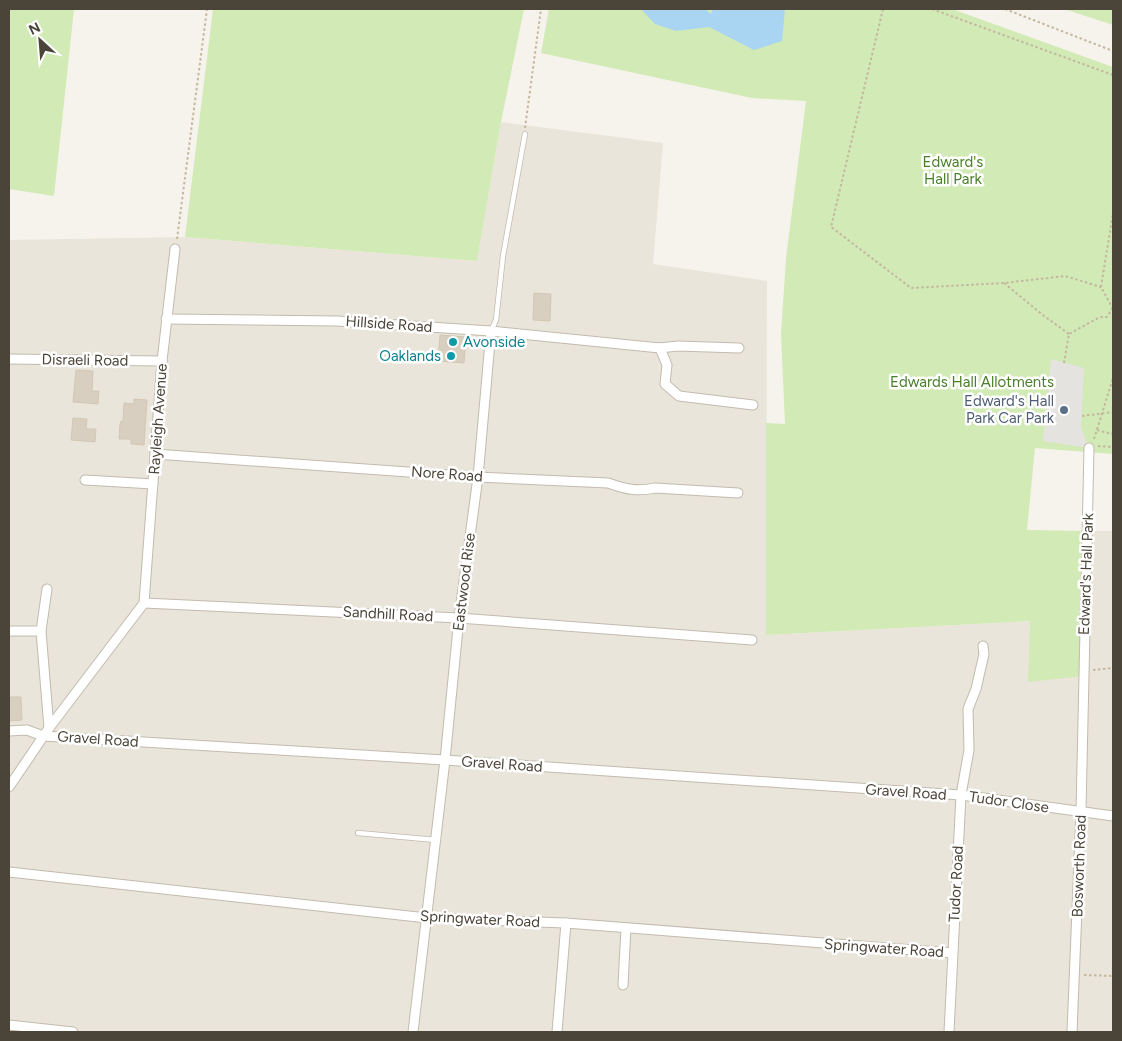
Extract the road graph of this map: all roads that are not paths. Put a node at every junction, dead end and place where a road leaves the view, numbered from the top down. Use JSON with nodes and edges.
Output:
{"nodes":[{"id":1,"x":525,"y":134,"type":"road end"},
{"id":2,"x":175,"y":249,"type":"road end"},
{"id":3,"x":166,"y":319,"type":"junction"},
{"id":4,"x":491,"y":331,"type":"junction"},
{"id":5,"x":659,"y":348,"type":"junction"},
{"id":6,"x":739,"y":348,"type":"dead end"},
{"id":7,"x":9,"y":359,"type":"edge"},
{"id":8,"x":162,"y":361,"type":"junction"},
{"id":9,"x":753,"y":405,"type":"dead end"},
{"id":10,"x":1089,"y":448,"type":"road end"},
{"id":11,"x":155,"y":454,"type":"junction"},
{"id":12,"x":478,"y":476,"type":"junction"},
{"id":13,"x":85,"y":480,"type":"dead end"},
{"id":14,"x":153,"y":484,"type":"junction"},
{"id":15,"x":738,"y":493,"type":"dead end"},
{"id":16,"x":47,"y":589,"type":"dead end"},
{"id":17,"x":144,"y":603,"type":"junction"},
{"id":18,"x":459,"y":618,"type":"junction"},
{"id":19,"x":9,"y":631,"type":"edge"},
{"id":20,"x":41,"y":631,"type":"junction"},
{"id":21,"x":752,"y":640,"type":"dead end"},
{"id":22,"x":983,"y":646,"type":"dead end"},
{"id":23,"x":1082,"y":700,"type":"joint"},
{"id":24,"x":9,"y":731,"type":"edge"},
{"id":25,"x":46,"y":732,"type":"junction"},
{"id":26,"x":445,"y":760,"type":"junction"},
{"id":27,"x":9,"y":787,"type":"edge"},
{"id":28,"x":962,"y":795,"type":"junction"},
{"id":29,"x":1081,"y":811,"type":"junction"},
{"id":30,"x":1113,"y":816,"type":"edge"},
{"id":31,"x":358,"y":833,"type":"dead end"},
{"id":32,"x":436,"y":840,"type":"junction"},
{"id":33,"x":9,"y":872,"type":"edge"},
{"id":34,"x":427,"y":918,"type":"junction"},
{"id":35,"x":566,"y":923,"type":"junction"},
{"id":36,"x":626,"y":928,"type":"junction"},
{"id":37,"x":952,"y":953,"type":"junction"},
{"id":38,"x":623,"y":985,"type":"dead end"},
{"id":39,"x":9,"y":1025,"type":"edge"},
{"id":40,"x":73,"y":1032,"type":"edge"},
{"id":41,"x":413,"y":1032,"type":"edge"},
{"id":42,"x":557,"y":1032,"type":"edge"},
{"id":43,"x":949,"y":1032,"type":"edge"},
{"id":44,"x":1072,"y":1032,"type":"edge"}],
"edges":[{"from":1,"to":4,"type":"lane","name":"Eastwood Rise"},
{"from":2,"to":3,"type":"street","name":"Rayleigh Avenue"},
{"from":3,"to":4,"type":"street","name":"Hillside Road"},
{"from":3,"to":8,"type":"street","name":"Rayleigh Avenue"},
{"from":4,"to":5,"type":"street","name":"Hillside Road"},
{"from":4,"to":12,"type":"street","name":"Eastwood Rise"},
{"from":5,"to":6,"type":"street","name":"Hillside Road"},
{"from":5,"to":9,"type":"street"},
{"from":7,"to":8,"type":"street","name":"Disraeli Road"},
{"from":8,"to":11,"type":"street","name":"Rayleigh Avenue"},
{"from":10,"to":23,"type":"street","name":"Edward's Hall Park"},
{"from":11,"to":12,"type":"street","name":"Nore Road"},
{"from":11,"to":14,"type":"street","name":"Rayleigh Avenue"},
{"from":12,"to":15,"type":"street","name":"Nore Road"},
{"from":12,"to":18,"type":"street","name":"Eastwood Rise"},
{"from":13,"to":14,"type":"street"},
{"from":14,"to":17,"type":"street","name":"Rayleigh Avenue"},
{"from":16,"to":20,"type":"street"},
{"from":17,"to":18,"type":"street","name":"Sandhill Road"},
{"from":17,"to":25,"type":"street"},
{"from":18,"to":21,"type":"street","name":"Sandhill Road"},
{"from":18,"to":26,"type":"street","name":"Eastwood Rise"},
{"from":19,"to":20,"type":"street"},
{"from":20,"to":25,"type":"street"},
{"from":22,"to":28,"type":"street","name":"Tudor Close"},
{"from":23,"to":29,"type":"street","name":"Bosworth Road"},
{"from":24,"to":25,"type":"street","name":"Gravel Road"},
{"from":25,"to":26,"type":"street","name":"Gravel Road"},
{"from":25,"to":27,"type":"street"},
{"from":26,"to":28,"type":"street","name":"Gravel Road"},
{"from":26,"to":32,"type":"street","name":"Eastwood Rise"},
{"from":28,"to":29,"type":"street","name":"Tudor Close"},
{"from":28,"to":37,"type":"street","name":"Tudor Road"},
{"from":29,"to":30,"type":"street","name":"Tudor Close"},
{"from":29,"to":44,"type":"street","name":"Bosworth Road"},
{"from":31,"to":32,"type":"lane"},
{"from":32,"to":34,"type":"street","name":"Eastwood Rise"},
{"from":33,"to":34,"type":"street","name":"Springwater Road"},
{"from":34,"to":35,"type":"street","name":"Springwater Road"},
{"from":34,"to":41,"type":"street","name":"Eastwood Rise"},
{"from":35,"to":36,"type":"street","name":"Springwater Road"},
{"from":35,"to":42,"type":"street"},
{"from":36,"to":37,"type":"street","name":"Springwater Road"},
{"from":36,"to":38,"type":"street"},
{"from":37,"to":43,"type":"street","name":"Tudor Road"},
{"from":39,"to":40,"type":"street"}]}
